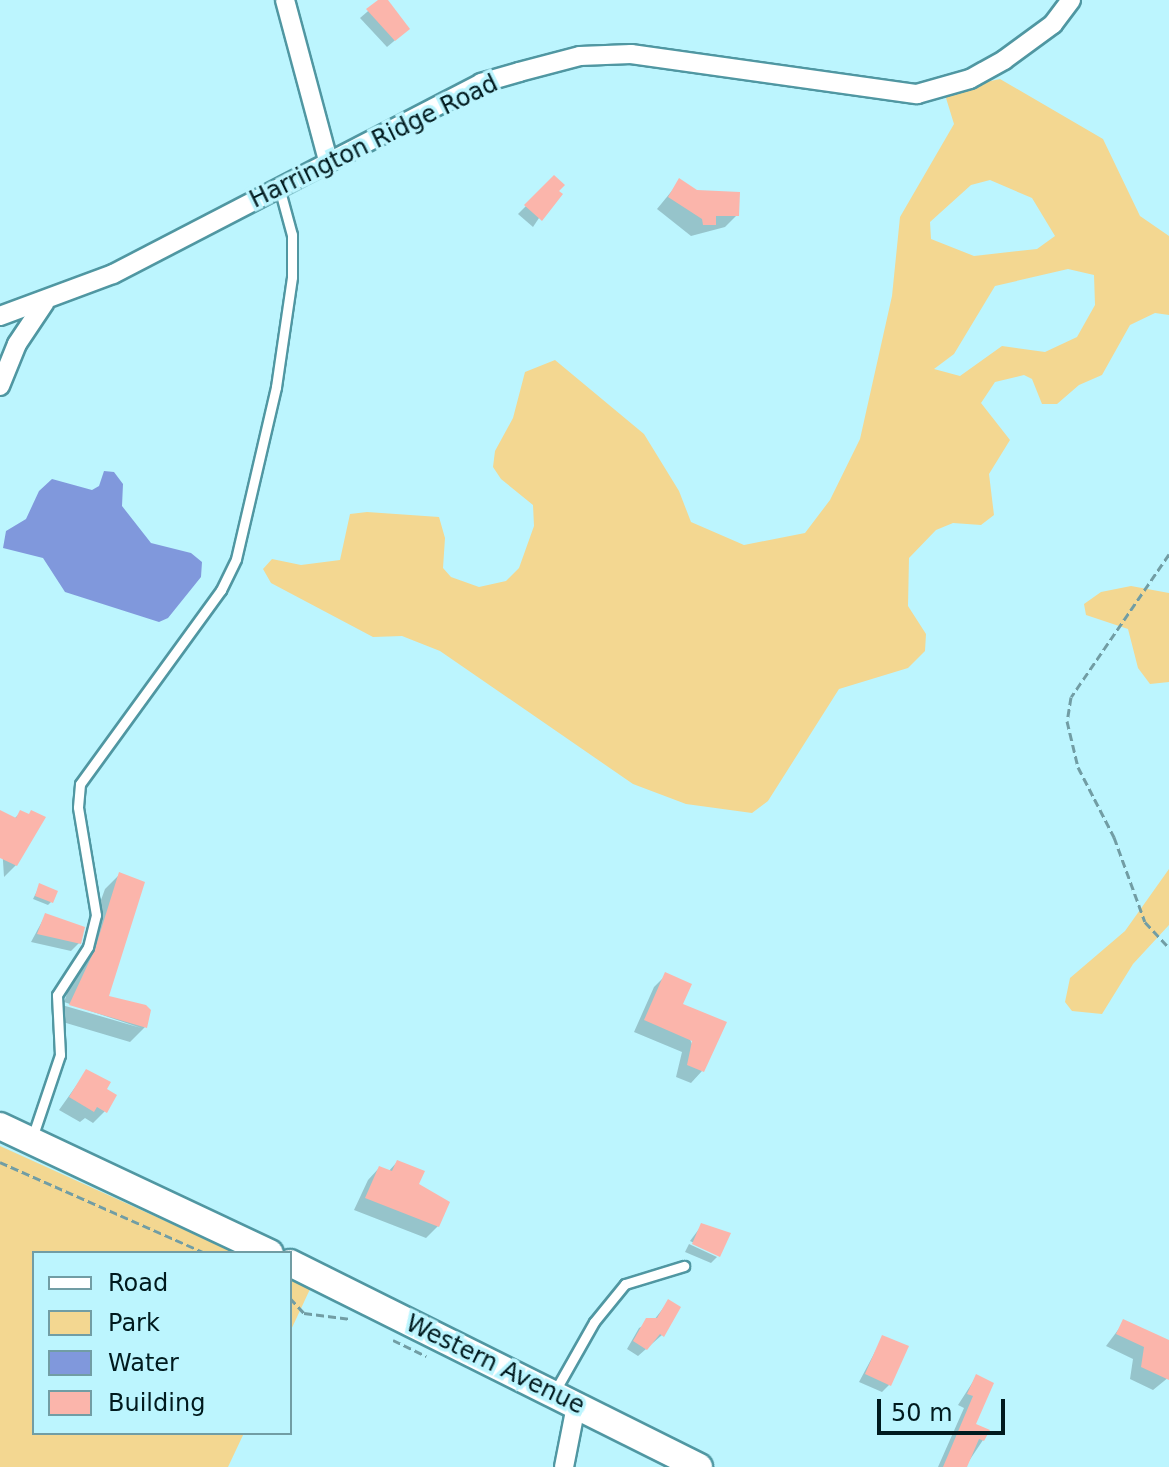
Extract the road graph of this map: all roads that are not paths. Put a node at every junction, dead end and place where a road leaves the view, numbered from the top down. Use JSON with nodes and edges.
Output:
{"nodes":[{"id":1,"x":285,"y":0,"type":"edge"},
{"id":2,"x":1071,"y":0,"type":"edge"},
{"id":3,"x":328,"y":160,"type":"junction"},
{"id":4,"x":279,"y":187,"type":"junction"},
{"id":5,"x":45,"y":302,"type":"junction"},
{"id":6,"x":0,"y":316,"type":"edge"},
{"id":7,"x":0,"y":386,"type":"edge"},
{"id":8,"x":0,"y":1126,"type":"edge"},
{"id":9,"x":32,"y":1138,"type":"junction"},
{"id":10,"x":266,"y":1251,"type":"edge"},
{"id":11,"x":292,"y":1264,"type":"edge"},
{"id":12,"x":684,"y":1266,"type":"dead end"},
{"id":13,"x":565,"y":1400,"type":"junction"},
{"id":14,"x":564,"y":1467,"type":"edge"},
{"id":15,"x":699,"y":1467,"type":"edge"}],
"edges":[{"from":1,"to":3,"type":"street"},
{"from":2,"to":3,"type":"street","name":"Harrington Ridge Road"},
{"from":3,"to":4,"type":"street","name":"Harrington Ridge Road"},
{"from":4,"to":5,"type":"street","name":"Harrington Ridge Road"},
{"from":4,"to":9,"type":"lane"},
{"from":5,"to":6,"type":"street","name":"Harrington Ridge Road"},
{"from":5,"to":7,"type":"street"},
{"from":8,"to":9,"type":"street"},
{"from":9,"to":10,"type":"street"},
{"from":11,"to":13,"type":"street","name":"Western Avenue"},
{"from":12,"to":13,"type":"lane"},
{"from":13,"to":14,"type":"street"},
{"from":13,"to":15,"type":"street","name":"Western Avenue"}]}
